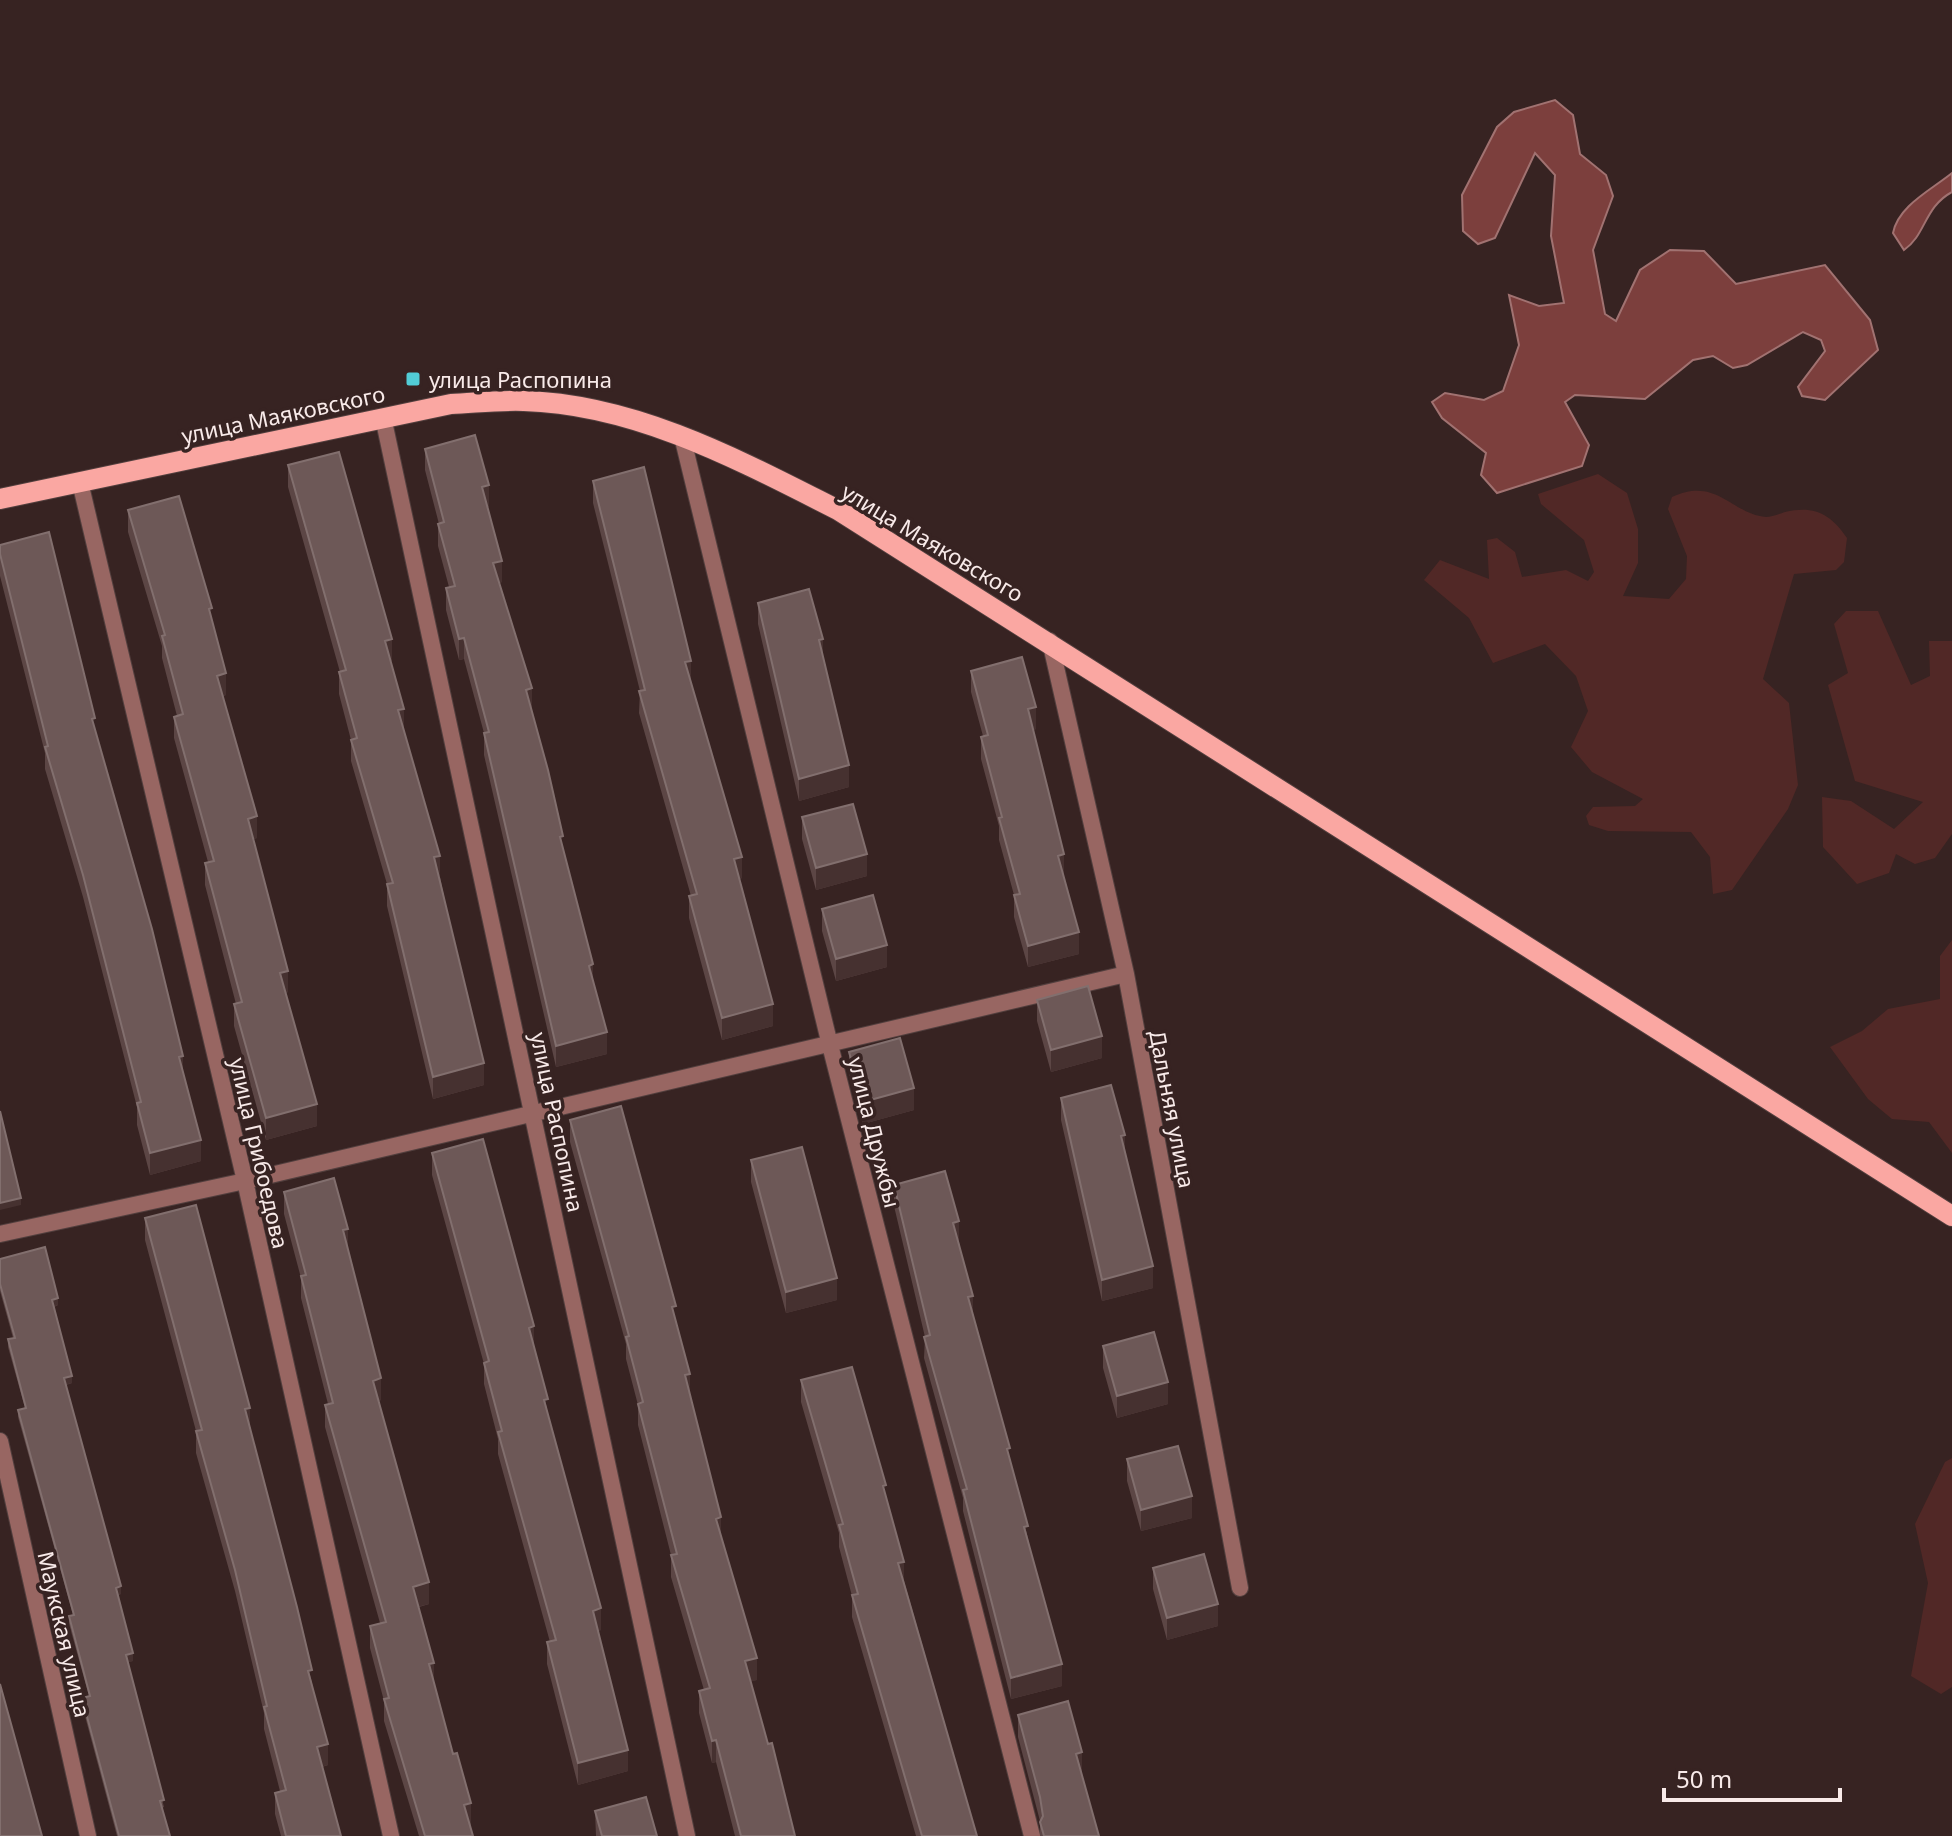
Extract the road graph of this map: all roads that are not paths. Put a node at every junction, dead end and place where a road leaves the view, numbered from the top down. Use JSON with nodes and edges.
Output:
{"nodes":[{"id":1,"x":383,"y":417,"type":"junction"},
{"id":2,"x":682,"y":436,"type":"junction"},
{"id":3,"x":80,"y":482,"type":"junction"},
{"id":4,"x":0,"y":499,"type":"edge"},
{"id":5,"x":1050,"y":641,"type":"junction"},
{"id":6,"x":1126,"y":974,"type":"junction"},
{"id":7,"x":829,"y":1041,"type":"junction"},
{"id":8,"x":534,"y":1114,"type":"junction"},
{"id":9,"x":245,"y":1181,"type":"junction"},
{"id":10,"x":1952,"y":1216,"type":"edge"},
{"id":11,"x":0,"y":1234,"type":"edge"},
{"id":12,"x":0,"y":1441,"type":"edge"},
{"id":13,"x":1240,"y":1588,"type":"dead end"},
{"id":14,"x":88,"y":1836,"type":"edge"},
{"id":15,"x":391,"y":1836,"type":"edge"},
{"id":16,"x":687,"y":1836,"type":"edge"},
{"id":17,"x":1032,"y":1836,"type":"edge"}],
"edges":[{"from":1,"to":2,"type":"main road","name":"улица Маяковского"},
{"from":1,"to":3,"type":"main road","name":"улица Маяковского"},
{"from":1,"to":8,"type":"street","name":"улица Распопина"},
{"from":2,"to":5,"type":"main road","name":"улица Маяковского"},
{"from":2,"to":7,"type":"street","name":"улица Дружбы"},
{"from":3,"to":4,"type":"main road","name":"улица Маяковского"},
{"from":3,"to":9,"type":"street","name":"улица Грибоедова"},
{"from":5,"to":6,"type":"street","name":"Дальняя улица"},
{"from":5,"to":10,"type":"main road","name":"улица Маяковского"},
{"from":6,"to":7,"type":"street"},
{"from":6,"to":13,"type":"street","name":"Дальняя улица"},
{"from":7,"to":8,"type":"street"},
{"from":7,"to":17,"type":"street","name":"улица Дружбы"},
{"from":8,"to":9,"type":"street"},
{"from":8,"to":16,"type":"street","name":"улица Распопина"},
{"from":9,"to":11,"type":"street"},
{"from":9,"to":15,"type":"street","name":"улица Грибоедова"},
{"from":12,"to":14,"type":"street","name":"Маукская улица"}]}
